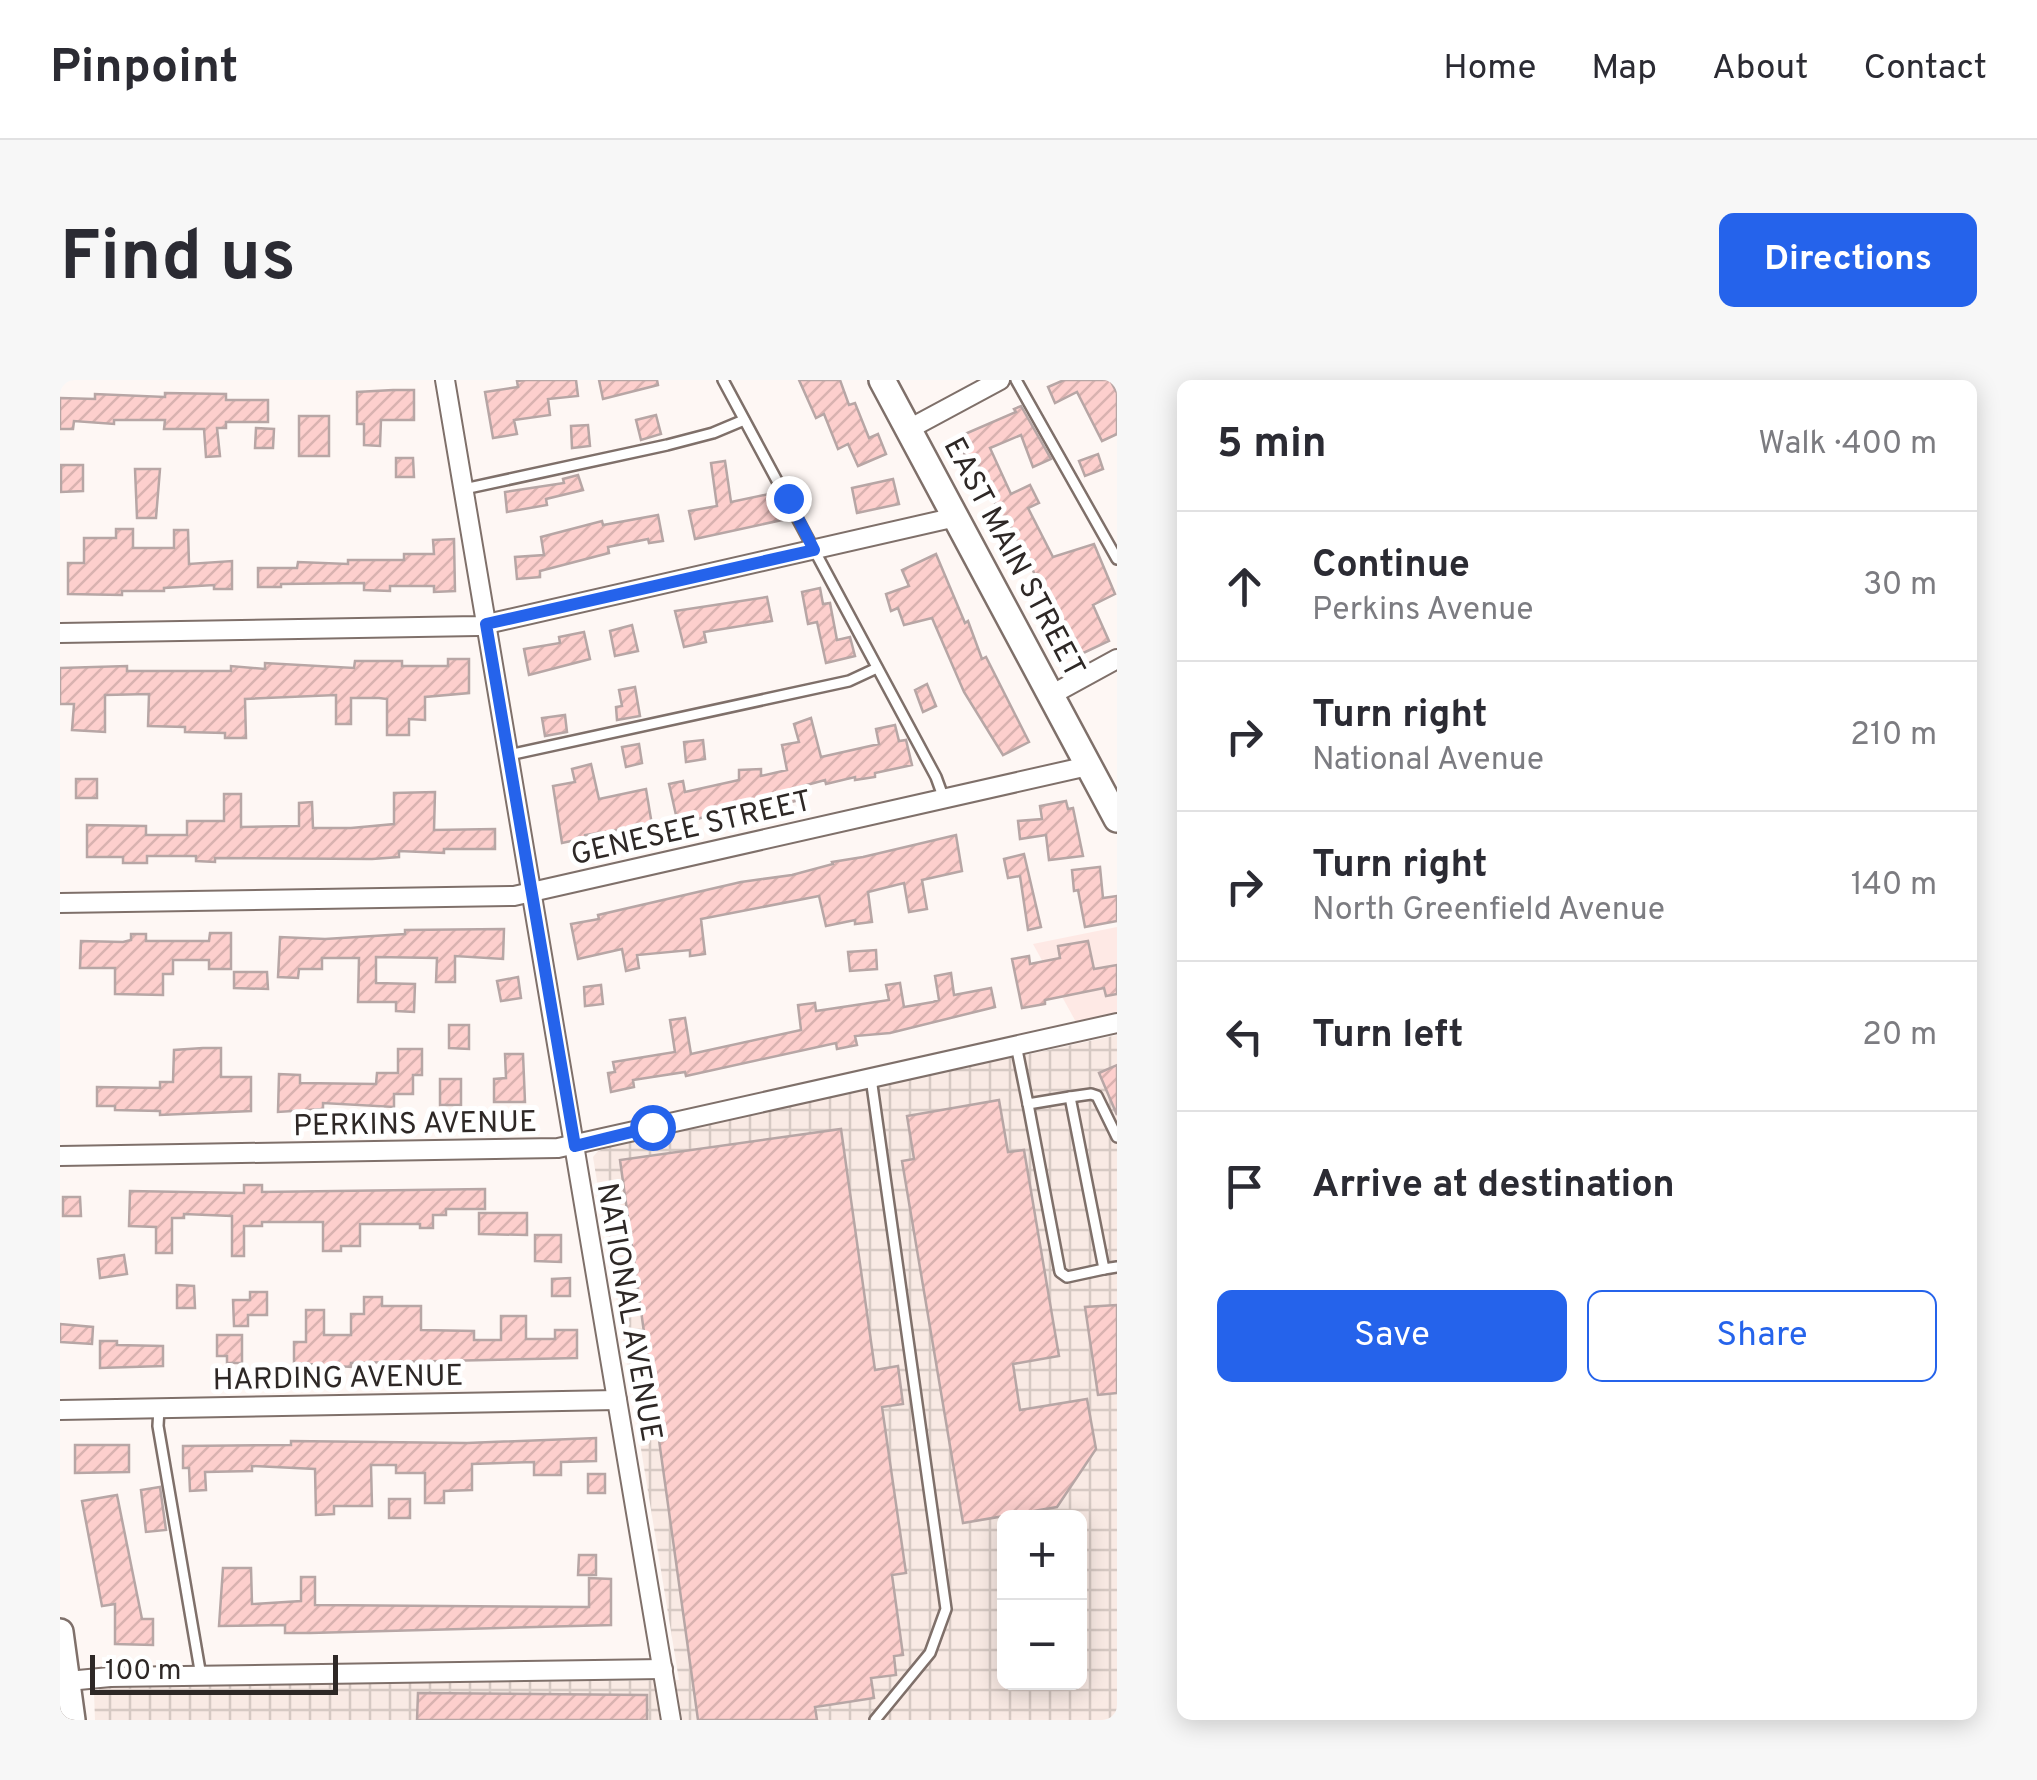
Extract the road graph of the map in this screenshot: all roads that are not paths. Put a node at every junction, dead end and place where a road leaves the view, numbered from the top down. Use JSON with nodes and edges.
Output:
{"nodes":[{"id":1,"x":444,"y":380,"type":"edge"},
{"id":2,"x":723,"y":380,"type":"edge"},
{"id":3,"x":882,"y":380,"type":"edge"},
{"id":4,"x":1000,"y":380,"type":"edge"},
{"id":5,"x":1016,"y":380,"type":"edge"},
{"id":6,"x":744,"y":420,"type":"junction"},
{"id":7,"x":909,"y":429,"type":"junction"},
{"id":8,"x":464,"y":488,"type":"junction"},
{"id":9,"x":956,"y":517,"type":"junction"},
{"id":10,"x":814,"y":550,"type":"junction"},
{"id":11,"x":1117,"y":558,"type":"edge"},
{"id":12,"x":486,"y":624,"type":"junction"},
{"id":13,"x":60,"y":633,"type":"edge"},
{"id":14,"x":1117,"y":659,"type":"edge"},
{"id":15,"x":877,"y":668,"type":"junction"},
{"id":16,"x":1052,"y":695,"type":"junction"},
{"id":17,"x":509,"y":755,"type":"junction"},
{"id":18,"x":1088,"y":766,"type":"junction"},
{"id":19,"x":944,"y":799,"type":"junction"},
{"id":20,"x":1117,"y":818,"type":"edge"},
{"id":21,"x":532,"y":892,"type":"junction"},
{"id":22,"x":60,"y":903,"type":"edge"},
{"id":23,"x":1117,"y":1023,"type":"edge"},
{"id":24,"x":1016,"y":1045,"type":"junction"},
{"id":25,"x":870,"y":1078,"type":"junction"},
{"id":26,"x":1070,"y":1097,"type":"junction"},
{"id":27,"x":1028,"y":1104,"type":"junction"},
{"id":28,"x":1117,"y":1137,"type":"edge"},
{"id":29,"x":575,"y":1146,"type":"junction"},
{"id":30,"x":60,"y":1156,"type":"edge"},
{"id":31,"x":1117,"y":1267,"type":"edge"},
{"id":32,"x":1104,"y":1269,"type":"junction"},
{"id":33,"x":617,"y":1400,"type":"junction"},
{"id":34,"x":158,"y":1408,"type":"junction"},
{"id":35,"x":60,"y":1410,"type":"edge"},
{"id":36,"x":63,"y":1656,"type":"edge"},
{"id":37,"x":663,"y":1669,"type":"junction"},
{"id":38,"x":201,"y":1676,"type":"junction"},
{"id":39,"x":72,"y":1720,"type":"edge"},
{"id":40,"x":671,"y":1720,"type":"edge"},
{"id":41,"x":875,"y":1720,"type":"edge"}],
"edges":[{"from":1,"to":8,"type":"street","name":"NATIONAL AVENUE"},
{"from":2,"to":6,"type":"lane"},
{"from":3,"to":7,"type":"main road","name":"EAST MAIN STREET"},
{"from":4,"to":7,"type":"street"},
{"from":5,"to":11,"type":"lane"},
{"from":6,"to":8,"type":"lane"},
{"from":6,"to":10,"type":"lane"},
{"from":7,"to":9,"type":"main road","name":"EAST MAIN STREET"},
{"from":8,"to":12,"type":"street","name":"NATIONAL AVENUE"},
{"from":9,"to":10,"type":"street"},
{"from":9,"to":16,"type":"main road","name":"EAST MAIN STREET"},
{"from":10,"to":12,"type":"street"},
{"from":10,"to":15,"type":"lane"},
{"from":12,"to":13,"type":"street"},
{"from":12,"to":17,"type":"street","name":"NATIONAL AVENUE"},
{"from":14,"to":16,"type":"street"},
{"from":15,"to":17,"type":"lane"},
{"from":15,"to":19,"type":"lane"},
{"from":16,"to":18,"type":"main road","name":"EAST MAIN STREET"},
{"from":17,"to":21,"type":"street","name":"NATIONAL AVENUE"},
{"from":18,"to":19,"type":"street","name":"GENESEE STREET"},
{"from":18,"to":20,"type":"main road","name":"EAST MAIN STREET"},
{"from":19,"to":21,"type":"street","name":"GENESEE STREET"},
{"from":21,"to":22,"type":"street","name":"GENESEE STREET"},
{"from":21,"to":29,"type":"street","name":"NATIONAL AVENUE"},
{"from":23,"to":24,"type":"street","name":"PERKINS AVENUE"},
{"from":24,"to":25,"type":"street","name":"PERKINS AVENUE"},
{"from":24,"to":27,"type":"lane"},
{"from":25,"to":29,"type":"street","name":"PERKINS AVENUE"},
{"from":25,"to":41,"type":"lane"},
{"from":26,"to":27,"type":"lane"},
{"from":26,"to":28,"type":"lane"},
{"from":26,"to":32,"type":"lane"},
{"from":27,"to":32,"type":"lane"},
{"from":29,"to":30,"type":"street","name":"PERKINS AVENUE"},
{"from":29,"to":33,"type":"street","name":"NATIONAL AVENUE"},
{"from":31,"to":32,"type":"lane"},
{"from":33,"to":34,"type":"street","name":"HARDING AVENUE"},
{"from":33,"to":37,"type":"street","name":"NATIONAL AVENUE"},
{"from":34,"to":35,"type":"street","name":"HARDING AVENUE"},
{"from":34,"to":38,"type":"lane"},
{"from":36,"to":38,"type":"street"},
{"from":36,"to":39,"type":"main road"},
{"from":37,"to":38,"type":"street"},
{"from":37,"to":40,"type":"street","name":"NATIONAL AVENUE"}]}
